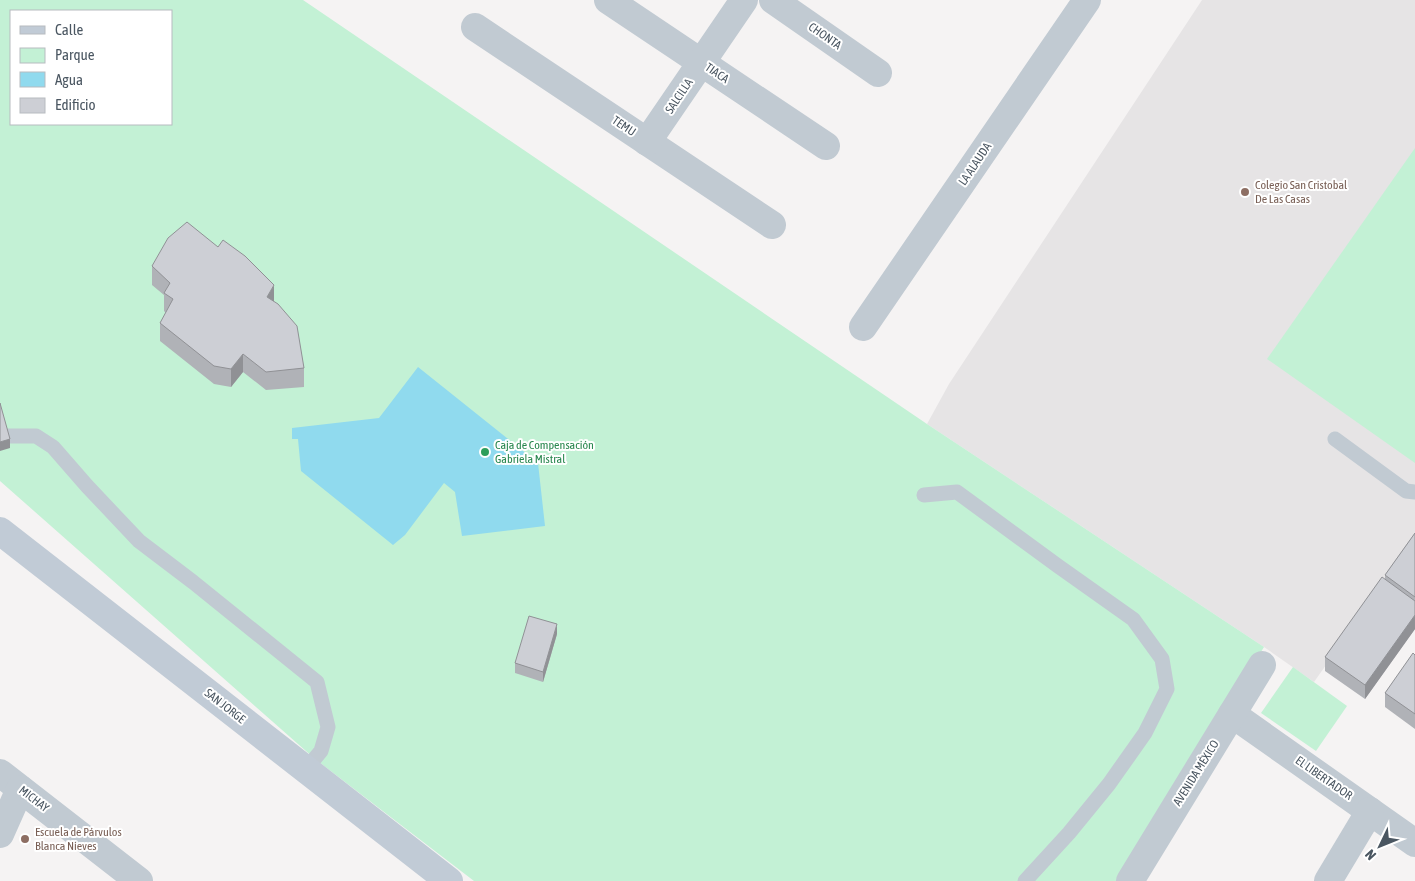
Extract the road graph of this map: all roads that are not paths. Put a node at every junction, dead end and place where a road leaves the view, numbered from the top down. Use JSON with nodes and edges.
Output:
{"nodes":[{"id":1,"x":608,"y":0,"type":"edge"},
{"id":2,"x":744,"y":0,"type":"edge"},
{"id":3,"x":773,"y":0,"type":"edge"},
{"id":4,"x":1087,"y":0,"type":"edge"},
{"id":5,"x":476,"y":27,"type":"dead end"},
{"id":6,"x":701,"y":63,"type":"junction"},
{"id":7,"x":878,"y":73,"type":"dead end"},
{"id":8,"x":647,"y":142,"type":"junction"},
{"id":9,"x":826,"y":146,"type":"dead end"},
{"id":10,"x":772,"y":225,"type":"dead end"},
{"id":11,"x":863,"y":327,"type":"dead end"},
{"id":12,"x":7,"y":436,"type":"edge"},
{"id":13,"x":1335,"y":439,"type":"dead end"},
{"id":14,"x":1415,"y":492,"type":"edge"},
{"id":15,"x":924,"y":495,"type":"dead end"},
{"id":16,"x":0,"y":531,"type":"edge"},
{"id":17,"x":1262,"y":665,"type":"dead end"},
{"id":18,"x":1232,"y":714,"type":"junction"},
{"id":19,"x":306,"y":769,"type":"junction"},
{"id":20,"x":10,"y":781,"type":"edge"},
{"id":21,"x":1370,"y":811,"type":"junction"},
{"id":22,"x":0,"y":834,"type":"edge"},
{"id":23,"x":1415,"y":843,"type":"edge"},
{"id":24,"x":139,"y":881,"type":"edge"},
{"id":25,"x":449,"y":881,"type":"edge"},
{"id":26,"x":1025,"y":881,"type":"edge"},
{"id":27,"x":1130,"y":881,"type":"edge"},
{"id":28,"x":1328,"y":881,"type":"edge"}],
"edges":[{"from":1,"to":6,"type":"street","name":"TIACA"},
{"from":2,"to":6,"type":"street","name":"SALCILLA"},
{"from":3,"to":7,"type":"street","name":"CHONTA"},
{"from":4,"to":11,"type":"street","name":"LA ALAUDA"},
{"from":5,"to":8,"type":"street","name":"TEMU"},
{"from":6,"to":8,"type":"street","name":"SALCILLA"},
{"from":6,"to":9,"type":"street","name":"TIACA"},
{"from":8,"to":10,"type":"street","name":"TEMU"},
{"from":12,"to":19,"type":"lane"},
{"from":13,"to":14,"type":"lane"},
{"from":15,"to":26,"type":"lane"},
{"from":16,"to":19,"type":"street","name":"SAN JORGE"},
{"from":17,"to":18,"type":"street","name":"AVENIDA MÉXICO"},
{"from":18,"to":21,"type":"street","name":"EL LIBERTADOR"},
{"from":18,"to":27,"type":"street","name":"AVENIDA MÉXICO"},
{"from":19,"to":25,"type":"street","name":"SAN JORGE"},
{"from":20,"to":22,"type":"street"},
{"from":20,"to":24,"type":"street","name":"MICHAY"},
{"from":21,"to":23,"type":"street","name":"EL LIBERTADOR"},
{"from":21,"to":28,"type":"street"}]}
